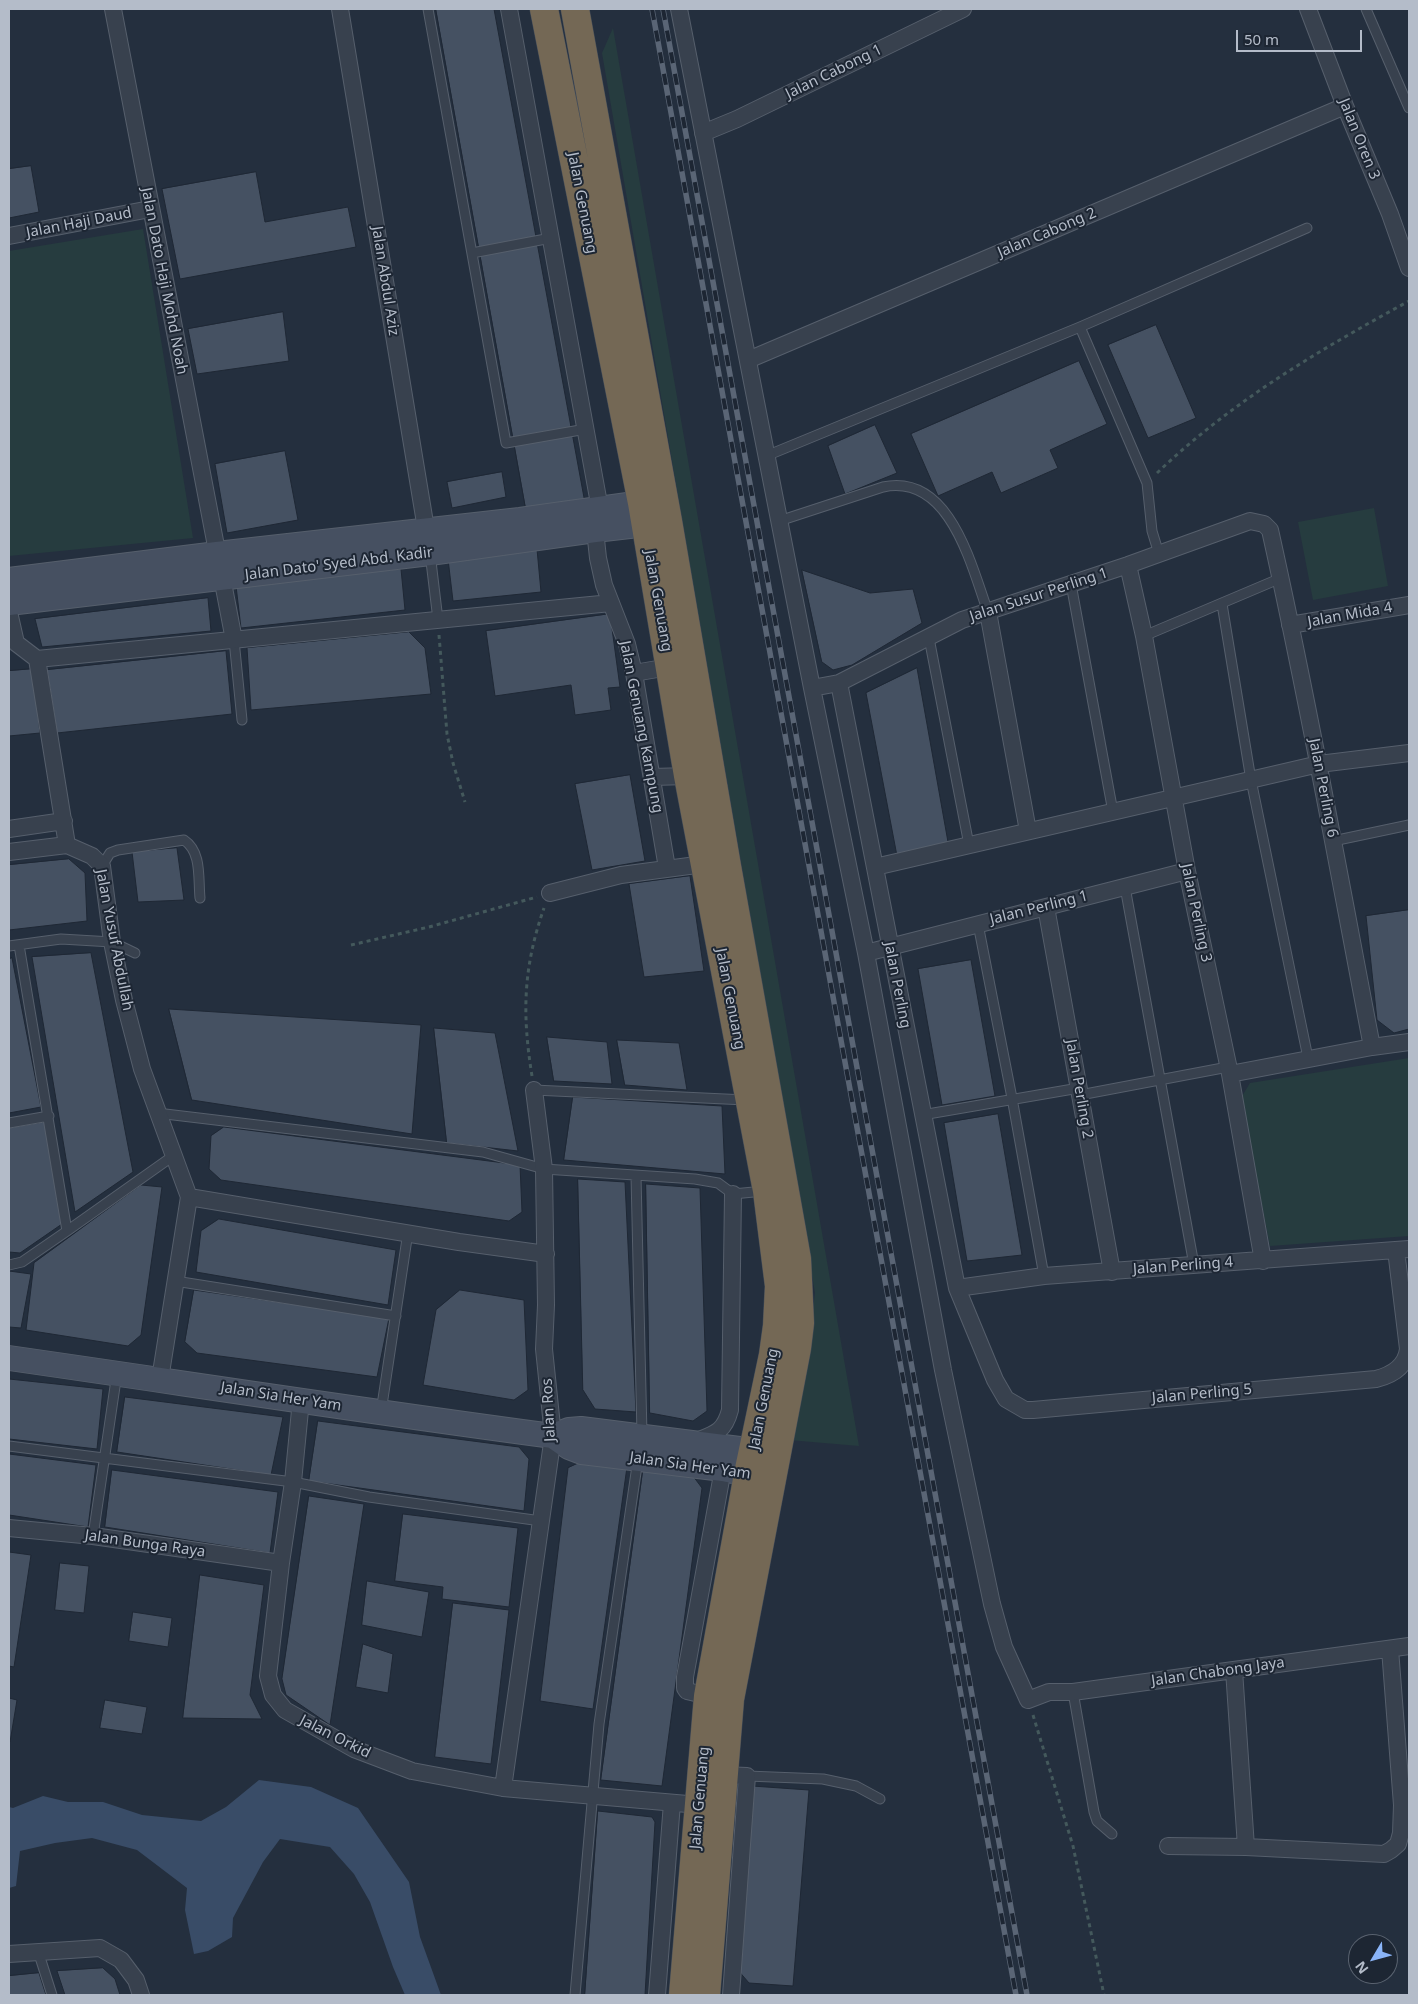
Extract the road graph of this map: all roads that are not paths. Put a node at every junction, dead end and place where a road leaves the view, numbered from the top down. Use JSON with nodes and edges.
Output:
{"nodes":[{"id":1,"x":114,"y":9,"type":"edge"},
{"id":2,"x":340,"y":9,"type":"edge"},
{"id":3,"x":428,"y":9,"type":"edge"},
{"id":4,"x":509,"y":9,"type":"edge"},
{"id":5,"x":546,"y":9,"type":"edge"},
{"id":6,"x":575,"y":9,"type":"edge"},
{"id":7,"x":679,"y":9,"type":"edge"},
{"id":8,"x":963,"y":9,"type":"edge"},
{"id":9,"x":1308,"y":9,"type":"edge"},
{"id":10,"x":1366,"y":9,"type":"edge"},
{"id":11,"x":1345,"y":106,"type":"junction"},
{"id":12,"x":1409,"y":108,"type":"edge"},
{"id":13,"x":704,"y":133,"type":"junction"},
{"id":14,"x":150,"y":209,"type":"junction"},
{"id":15,"x":1306,"y":228,"type":"dead end"},
{"id":16,"x":9,"y":236,"type":"edge"},
{"id":17,"x":551,"y":238,"type":"junction"},
{"id":18,"x":472,"y":253,"type":"junction"},
{"id":19,"x":1409,"y":268,"type":"edge"},
{"id":20,"x":1080,"y":327,"type":"junction"},
{"id":21,"x":748,"y":360,"type":"junction"},
{"id":22,"x":586,"y":429,"type":"junction"},
{"id":23,"x":766,"y":456,"type":"junction"},
{"id":24,"x":651,"y":516,"type":"junction"},
{"id":25,"x":597,"y":519,"type":"junction"},
{"id":26,"x":779,"y":521,"type":"junction"},
{"id":27,"x":1270,"y":530,"type":"joint"},
{"id":28,"x":428,"y":542,"type":"junction"},
{"id":29,"x":218,"y":554,"type":"junction"},
{"id":30,"x":1159,"y":554,"type":"junction"},
{"id":31,"x":1128,"y":566,"type":"junction"},
{"id":32,"x":222,"y":578,"type":"junction"},
{"id":33,"x":1281,"y":578,"type":"junction"},
{"id":34,"x":9,"y":580,"type":"edge"},
{"id":35,"x":1071,"y":584,"type":"junction"},
{"id":36,"x":9,"y":602,"type":"edge"},
{"id":37,"x":611,"y":603,"type":"junction"},
{"id":38,"x":1222,"y":604,"type":"junction"},
{"id":39,"x":1409,"y":604,"type":"edge"},
{"id":40,"x":9,"y":612,"type":"edge"},
{"id":41,"x":988,"y":612,"type":"junction"},
{"id":42,"x":438,"y":620,"type":"junction"},
{"id":43,"x":1290,"y":625,"type":"junction"},
{"id":44,"x":1144,"y":636,"type":"junction"},
{"id":45,"x":929,"y":638,"type":"junction"},
{"id":46,"x":234,"y":640,"type":"junction"},
{"id":47,"x":37,"y":659,"type":"junction"},
{"id":48,"x":669,"y":667,"type":"junction"},
{"id":49,"x":634,"y":673,"type":"junction"},
{"id":50,"x":840,"y":682,"type":"junction"},
{"id":51,"x":812,"y":688,"type":"junction"},
{"id":52,"x":242,"y":720,"type":"dead end"},
{"id":53,"x":1409,"y":753,"type":"edge"},
{"id":54,"x":1319,"y":764,"type":"junction"},
{"id":55,"x":688,"y":776,"type":"junction"},
{"id":56,"x":652,"y":777,"type":"junction"},
{"id":57,"x":1251,"y":780,"type":"junction"},
{"id":58,"x":1173,"y":798,"type":"junction"},
{"id":59,"x":1113,"y":812,"type":"junction"},
{"id":60,"x":64,"y":821,"type":"junction"},
{"id":61,"x":1409,"y":825,"type":"edge"},
{"id":62,"x":9,"y":829,"type":"edge"},
{"id":63,"x":1028,"y":831,"type":"junction"},
{"id":64,"x":1333,"y":841,"type":"junction"},
{"id":65,"x":67,"y":845,"type":"junction"},
{"id":66,"x":969,"y":845,"type":"junction"},
{"id":67,"x":9,"y":852,"type":"edge"},
{"id":68,"x":704,"y":864,"type":"junction"},
{"id":69,"x":102,"y":866,"type":"junction"},
{"id":70,"x":875,"y":867,"type":"junction"},
{"id":71,"x":667,"y":868,"type":"junction"},
{"id":72,"x":1187,"y":871,"type":"junction"},
{"id":73,"x":1125,"y":887,"type":"junction"},
{"id":74,"x":550,"y":893,"type":"road end"},
{"id":75,"x":200,"y":898,"type":"dead end"},
{"id":76,"x":1046,"y":906,"type":"junction"},
{"id":77,"x":978,"y":924,"type":"junction"},
{"id":78,"x":112,"y":942,"type":"junction"},
{"id":79,"x":19,"y":945,"type":"junction"},
{"id":80,"x":9,"y":946,"type":"edge"},
{"id":81,"x":890,"y":946,"type":"junction"},
{"id":82,"x":136,"y":953,"type":"dead end"},
{"id":83,"x":866,"y":953,"type":"junction"},
{"id":84,"x":1409,"y":1042,"type":"edge"},
{"id":85,"x":1372,"y":1047,"type":"junction"},
{"id":86,"x":1308,"y":1058,"type":"junction"},
{"id":87,"x":1229,"y":1070,"type":"junction"},
{"id":88,"x":1161,"y":1081,"type":"junction"},
{"id":89,"x":534,"y":1090,"type":"joint"},
{"id":90,"x":1079,"y":1091,"type":"junction"},
{"id":91,"x":1012,"y":1098,"type":"junction"},
{"id":92,"x":749,"y":1100,"type":"junction"},
{"id":93,"x":157,"y":1112,"type":"junction"},
{"id":94,"x":922,"y":1115,"type":"junction"},
{"id":95,"x":49,"y":1116,"type":"junction"},
{"id":96,"x":9,"y":1123,"type":"edge"},
{"id":97,"x":173,"y":1156,"type":"junction"},
{"id":98,"x":544,"y":1169,"type":"junction"},
{"id":99,"x":636,"y":1176,"type":"junction"},
{"id":100,"x":767,"y":1191,"type":"junction"},
{"id":101,"x":733,"y":1194,"type":"junction"},
{"id":102,"x":189,"y":1197,"type":"junction"},
{"id":103,"x":67,"y":1231,"type":"junction"},
{"id":104,"x":408,"y":1232,"type":"junction"},
{"id":105,"x":1403,"y":1250,"type":"edge"},
{"id":106,"x":546,"y":1254,"type":"junction"},
{"id":107,"x":1264,"y":1261,"type":"junction"},
{"id":108,"x":9,"y":1265,"type":"edge"},
{"id":109,"x":1194,"y":1265,"type":"junction"},
{"id":110,"x":1112,"y":1272,"type":"junction"},
{"id":111,"x":1044,"y":1276,"type":"junction"},
{"id":112,"x":175,"y":1281,"type":"junction"},
{"id":113,"x":957,"y":1288,"type":"junction"},
{"id":114,"x":396,"y":1316,"type":"junction"},
{"id":115,"x":9,"y":1358,"type":"edge"},
{"id":116,"x":117,"y":1373,"type":"junction"},
{"id":117,"x":160,"y":1379,"type":"junction"},
{"id":118,"x":301,"y":1400,"type":"junction"},
{"id":119,"x":381,"y":1413,"type":"junction"},
{"id":120,"x":553,"y":1436,"type":"junction"},
{"id":121,"x":690,"y":1443,"type":"junction"},
{"id":122,"x":9,"y":1446,"type":"edge"},
{"id":123,"x":640,"y":1449,"type":"junction"},
{"id":124,"x":106,"y":1457,"type":"junction"},
{"id":125,"x":754,"y":1465,"type":"junction"},
{"id":126,"x":293,"y":1482,"type":"junction"},
{"id":127,"x":541,"y":1521,"type":"junction"},
{"id":128,"x":9,"y":1528,"type":"edge"},
{"id":129,"x":93,"y":1536,"type":"junction"},
{"id":130,"x":281,"y":1563,"type":"junction"},
{"id":131,"x":1409,"y":1646,"type":"edge"},
{"id":132,"x":1390,"y":1649,"type":"junction"},
{"id":133,"x":1234,"y":1670,"type":"junction"},
{"id":134,"x":1073,"y":1692,"type":"junction"},
{"id":135,"x":735,"y":1775,"type":"junction"},
{"id":136,"x":503,"y":1788,"type":"junction"},
{"id":137,"x":592,"y":1796,"type":"junction"},
{"id":138,"x":880,"y":1799,"type":"dead end"},
{"id":139,"x":672,"y":1802,"type":"junction"},
{"id":140,"x":1406,"y":1804,"type":"edge"},
{"id":141,"x":699,"y":1805,"type":"junction"},
{"id":142,"x":1112,"y":1834,"type":"dead end"},
{"id":143,"x":1168,"y":1846,"type":"dead end"},
{"id":144,"x":1246,"y":1847,"type":"junction"},
{"id":145,"x":38,"y":1951,"type":"junction"},
{"id":146,"x":9,"y":1954,"type":"edge"},
{"id":147,"x":52,"y":1995,"type":"edge"},
{"id":148,"x":141,"y":1995,"type":"edge"},
{"id":149,"x":575,"y":1995,"type":"edge"},
{"id":150,"x":657,"y":1995,"type":"edge"},
{"id":151,"x":683,"y":1995,"type":"edge"},
{"id":152,"x":706,"y":1995,"type":"edge"},
{"id":153,"x":731,"y":1995,"type":"edge"}],
"edges":[{"from":1,"to":14,"type":"street","name":"Jalan Dato Haji Mohd Noah"},
{"from":2,"to":28,"type":"street","name":"Jalan Abdul Aziz"},
{"from":3,"to":18,"type":"lane"},
{"from":4,"to":17,"type":"street","name":"Jalan Genuang Kampung"},
{"from":5,"to":24,"type":"highway","name":"Jalan Genuang"},
{"from":6,"to":24,"type":"highway","name":"Jalan Genuang"},
{"from":7,"to":13,"type":"street"},
{"from":8,"to":13,"type":"street","name":"Jalan Cabong 1"},
{"from":9,"to":11,"type":"street","name":"Jalan Oren 3"},
{"from":10,"to":12,"type":"lane"},
{"from":11,"to":19,"type":"street","name":"Jalan Oren 3"},
{"from":11,"to":21,"type":"street","name":"Jalan Cabong 2"},
{"from":13,"to":21,"type":"street"},
{"from":14,"to":16,"type":"street","name":"Jalan Haji Daud"},
{"from":14,"to":29,"type":"street","name":"Jalan Dato Haji Mohd Noah"},
{"from":15,"to":20,"type":"lane"},
{"from":17,"to":18,"type":"lane"},
{"from":17,"to":22,"type":"street","name":"Jalan Genuang Kampung"},
{"from":18,"to":22,"type":"lane"},
{"from":20,"to":23,"type":"lane"},
{"from":20,"to":30,"type":"lane"},
{"from":21,"to":23,"type":"street"},
{"from":22,"to":25,"type":"street","name":"Jalan Genuang Kampung"},
{"from":23,"to":26,"type":"street"},
{"from":24,"to":25,"type":"street","name":"Jalan Dato' Syed Abd. Kadir"},
{"from":24,"to":48,"type":"highway","name":"Jalan Genuang"},
{"from":24,"to":125,"type":"highway","name":"Jalan Genuang"},
{"from":25,"to":28,"type":"street","name":"Jalan Dato' Syed Abd. Kadir"},
{"from":25,"to":37,"type":"street","name":"Jalan Genuang Kampung"},
{"from":26,"to":41,"type":"lane"},
{"from":26,"to":51,"type":"street"},
{"from":27,"to":30,"type":"street","name":"Jalan Susur Perling 1"},
{"from":27,"to":33,"type":"street","name":"Jalan Perling 6"},
{"from":28,"to":29,"type":"street","name":"Jalan Dato' Syed Abd. Kadir"},
{"from":28,"to":32,"type":"street","name":"Jalan Dato' Syed Abd. Kadir"},
{"from":28,"to":42,"type":"lane"},
{"from":29,"to":32,"type":"street","name":"Jalan Dato Haji Mohd Noah"},
{"from":29,"to":34,"type":"street","name":"Jalan Dato' Syed Abd. Kadir"},
{"from":30,"to":31,"type":"street","name":"Jalan Susur Perling 1"},
{"from":31,"to":35,"type":"street","name":"Jalan Susur Perling 1"},
{"from":31,"to":44,"type":"street","name":"Jalan Perling 3"},
{"from":32,"to":36,"type":"street","name":"Jalan Dato' Syed Abd. Kadir"},
{"from":32,"to":46,"type":"street","name":"Jalan Dato Haji Mohd Noah"},
{"from":33,"to":38,"type":"lane"},
{"from":33,"to":43,"type":"street","name":"Jalan Perling 6"},
{"from":35,"to":41,"type":"street","name":"Jalan Susur Perling 1"},
{"from":35,"to":59,"type":"lane"},
{"from":37,"to":42,"type":"street"},
{"from":37,"to":49,"type":"street","name":"Jalan Genuang Kampung"},
{"from":38,"to":44,"type":"lane"},
{"from":38,"to":57,"type":"lane"},
{"from":39,"to":43,"type":"street","name":"Jalan Mida 4"},
{"from":40,"to":47,"type":"street"},
{"from":41,"to":45,"type":"street","name":"Jalan Susur Perling 1"},
{"from":41,"to":63,"type":"street"},
{"from":42,"to":46,"type":"street"},
{"from":43,"to":54,"type":"street","name":"Jalan Perling 6"},
{"from":44,"to":58,"type":"street","name":"Jalan Perling 3"},
{"from":45,"to":50,"type":"street","name":"Jalan Susur Perling 1"},
{"from":45,"to":66,"type":"lane"},
{"from":46,"to":47,"type":"street"},
{"from":46,"to":52,"type":"lane"},
{"from":47,"to":60,"type":"street"},
{"from":48,"to":49,"type":"street"},
{"from":48,"to":55,"type":"highway","name":"Jalan Genuang"},
{"from":49,"to":56,"type":"street","name":"Jalan Genuang Kampung"},
{"from":50,"to":51,"type":"street","name":"Jalan Susur Perling 1"},
{"from":50,"to":70,"type":"street","name":"Jalan Perling"},
{"from":51,"to":83,"type":"street"},
{"from":53,"to":54,"type":"street"},
{"from":54,"to":57,"type":"street"},
{"from":54,"to":64,"type":"street","name":"Jalan Perling 6"},
{"from":55,"to":56,"type":"street"},
{"from":55,"to":68,"type":"highway","name":"Jalan Genuang"},
{"from":56,"to":71,"type":"street","name":"Jalan Genuang Kampung"},
{"from":57,"to":58,"type":"street"},
{"from":57,"to":86,"type":"lane"},
{"from":58,"to":59,"type":"street"},
{"from":58,"to":72,"type":"street","name":"Jalan Perling 3"},
{"from":59,"to":63,"type":"street"},
{"from":60,"to":62,"type":"street"},
{"from":60,"to":65,"type":"street"},
{"from":61,"to":64,"type":"lane"},
{"from":63,"to":66,"type":"street"},
{"from":64,"to":85,"type":"street","name":"Jalan Perling 6"},
{"from":65,"to":67,"type":"street"},
{"from":65,"to":69,"type":"street","name":"Jalan Yusuf Abdullah"},
{"from":66,"to":70,"type":"street"},
{"from":68,"to":71,"type":"street"},
{"from":68,"to":92,"type":"highway","name":"Jalan Genuang"},
{"from":69,"to":75,"type":"lane"},
{"from":69,"to":78,"type":"street","name":"Jalan Yusuf Abdullah"},
{"from":70,"to":81,"type":"street","name":"Jalan Perling"},
{"from":71,"to":74,"type":"street"},
{"from":72,"to":73,"type":"street","name":"Jalan Perling 1"},
{"from":72,"to":87,"type":"street","name":"Jalan Perling 3"},
{"from":73,"to":76,"type":"street","name":"Jalan Perling 1"},
{"from":73,"to":88,"type":"lane"},
{"from":76,"to":77,"type":"street","name":"Jalan Perling 1"},
{"from":76,"to":90,"type":"street","name":"Jalan Perling 2"},
{"from":77,"to":81,"type":"street","name":"Jalan Perling 1"},
{"from":77,"to":91,"type":"lane"},
{"from":78,"to":79,"type":"lane"},
{"from":78,"to":82,"type":"lane"},
{"from":78,"to":93,"type":"street","name":"Jalan Yusuf Abdullah"},
{"from":79,"to":80,"type":"lane"},
{"from":79,"to":95,"type":"lane"},
{"from":81,"to":83,"type":"street","name":"Jalan Perling 1"},
{"from":81,"to":94,"type":"street","name":"Jalan Perling"},
{"from":83,"to":134,"type":"street","name":"Jalan Chabong Jaya"},
{"from":84,"to":85,"type":"street"},
{"from":85,"to":86,"type":"street"},
{"from":86,"to":87,"type":"street"},
{"from":87,"to":88,"type":"lane"},
{"from":87,"to":107,"type":"street","name":"Jalan Perling 3"},
{"from":88,"to":90,"type":"lane"},
{"from":88,"to":109,"type":"lane"},
{"from":89,"to":92,"type":"lane"},
{"from":89,"to":98,"type":"street","name":"Jalan Ros"},
{"from":90,"to":91,"type":"lane"},
{"from":90,"to":110,"type":"street","name":"Jalan Perling 2"},
{"from":91,"to":94,"type":"lane"},
{"from":91,"to":111,"type":"lane"},
{"from":92,"to":100,"type":"highway","name":"Jalan Genuang"},
{"from":93,"to":97,"type":"street","name":"Jalan Yusuf Abdullah"},
{"from":93,"to":98,"type":"lane"},
{"from":94,"to":113,"type":"street","name":"Jalan Perling"},
{"from":95,"to":96,"type":"lane"},
{"from":95,"to":103,"type":"lane"},
{"from":97,"to":102,"type":"street","name":"Jalan Yusuf Abdullah"},
{"from":97,"to":103,"type":"lane"},
{"from":98,"to":99,"type":"lane"},
{"from":98,"to":106,"type":"street","name":"Jalan Ros"},
{"from":99,"to":101,"type":"lane"},
{"from":99,"to":123,"type":"lane"},
{"from":100,"to":101,"type":"lane"},
{"from":100,"to":125,"type":"highway","name":"Jalan Genuang"},
{"from":101,"to":121,"type":"street"},
{"from":102,"to":104,"type":"street"},
{"from":102,"to":112,"type":"street"},
{"from":103,"to":108,"type":"lane"},
{"from":104,"to":106,"type":"street"},
{"from":104,"to":114,"type":"lane"},
{"from":105,"to":107,"type":"street","name":"Jalan Perling 4"},
{"from":105,"to":113,"type":"street","name":"Jalan Perling 5"},
{"from":106,"to":120,"type":"street","name":"Jalan Ros"},
{"from":107,"to":109,"type":"street","name":"Jalan Perling 4"},
{"from":109,"to":110,"type":"street","name":"Jalan Perling 4"},
{"from":110,"to":111,"type":"street","name":"Jalan Perling 4"},
{"from":111,"to":113,"type":"street","name":"Jalan Perling 4"},
{"from":112,"to":114,"type":"lane"},
{"from":112,"to":117,"type":"street"},
{"from":114,"to":119,"type":"lane"},
{"from":115,"to":116,"type":"street","name":"Jalan Sia Her Yam"},
{"from":116,"to":117,"type":"street","name":"Jalan Sia Her Yam"},
{"from":116,"to":124,"type":"lane"},
{"from":117,"to":118,"type":"street","name":"Jalan Sia Her Yam"},
{"from":118,"to":119,"type":"street","name":"Jalan Sia Her Yam"},
{"from":118,"to":126,"type":"street","name":"Jalan Orkid"},
{"from":119,"to":120,"type":"street","name":"Jalan Sia Her Yam"},
{"from":120,"to":123,"type":"street","name":"Jalan Sia Her Yam"},
{"from":120,"to":127,"type":"street","name":"Jalan Ros"},
{"from":121,"to":123,"type":"street","name":"Jalan Sia Her Yam"},
{"from":121,"to":125,"type":"street","name":"Jalan Sia Her Yam"},
{"from":122,"to":124,"type":"lane"},
{"from":123,"to":125,"type":"street","name":"Jalan Sia Her Yam"},
{"from":123,"to":137,"type":"lane"},
{"from":124,"to":126,"type":"lane"},
{"from":124,"to":129,"type":"lane"},
{"from":125,"to":135,"type":"highway","name":"Jalan Genuang"},
{"from":125,"to":141,"type":"highway","name":"Jalan Genuang"},
{"from":126,"to":127,"type":"lane"},
{"from":126,"to":130,"type":"street","name":"Jalan Orkid"},
{"from":127,"to":136,"type":"street","name":"Jalan Ros"},
{"from":128,"to":129,"type":"street","name":"Jalan Bunga Raya"},
{"from":129,"to":130,"type":"street","name":"Jalan Bunga Raya"},
{"from":130,"to":136,"type":"street","name":"Jalan Orkid"},
{"from":131,"to":132,"type":"street","name":"Jalan Chabong Jaya"},
{"from":132,"to":133,"type":"street","name":"Jalan Chabong Jaya"},
{"from":132,"to":140,"type":"street"},
{"from":133,"to":134,"type":"street","name":"Jalan Chabong Jaya"},
{"from":133,"to":144,"type":"street"},
{"from":134,"to":142,"type":"lane"},
{"from":135,"to":138,"type":"lane"},
{"from":135,"to":152,"type":"highway","name":"Jalan Genuang"},
{"from":135,"to":153,"type":"street"},
{"from":136,"to":137,"type":"street","name":"Jalan Orkid"},
{"from":137,"to":139,"type":"street","name":"Jalan Orkid"},
{"from":137,"to":149,"type":"lane"},
{"from":139,"to":141,"type":"street","name":"Jalan Orkid"},
{"from":139,"to":150,"type":"street"},
{"from":140,"to":144,"type":"street"},
{"from":141,"to":151,"type":"highway","name":"Jalan Genuang"},
{"from":143,"to":144,"type":"street"},
{"from":145,"to":146,"type":"street"},
{"from":145,"to":147,"type":"lane"},
{"from":145,"to":148,"type":"street"}]}
